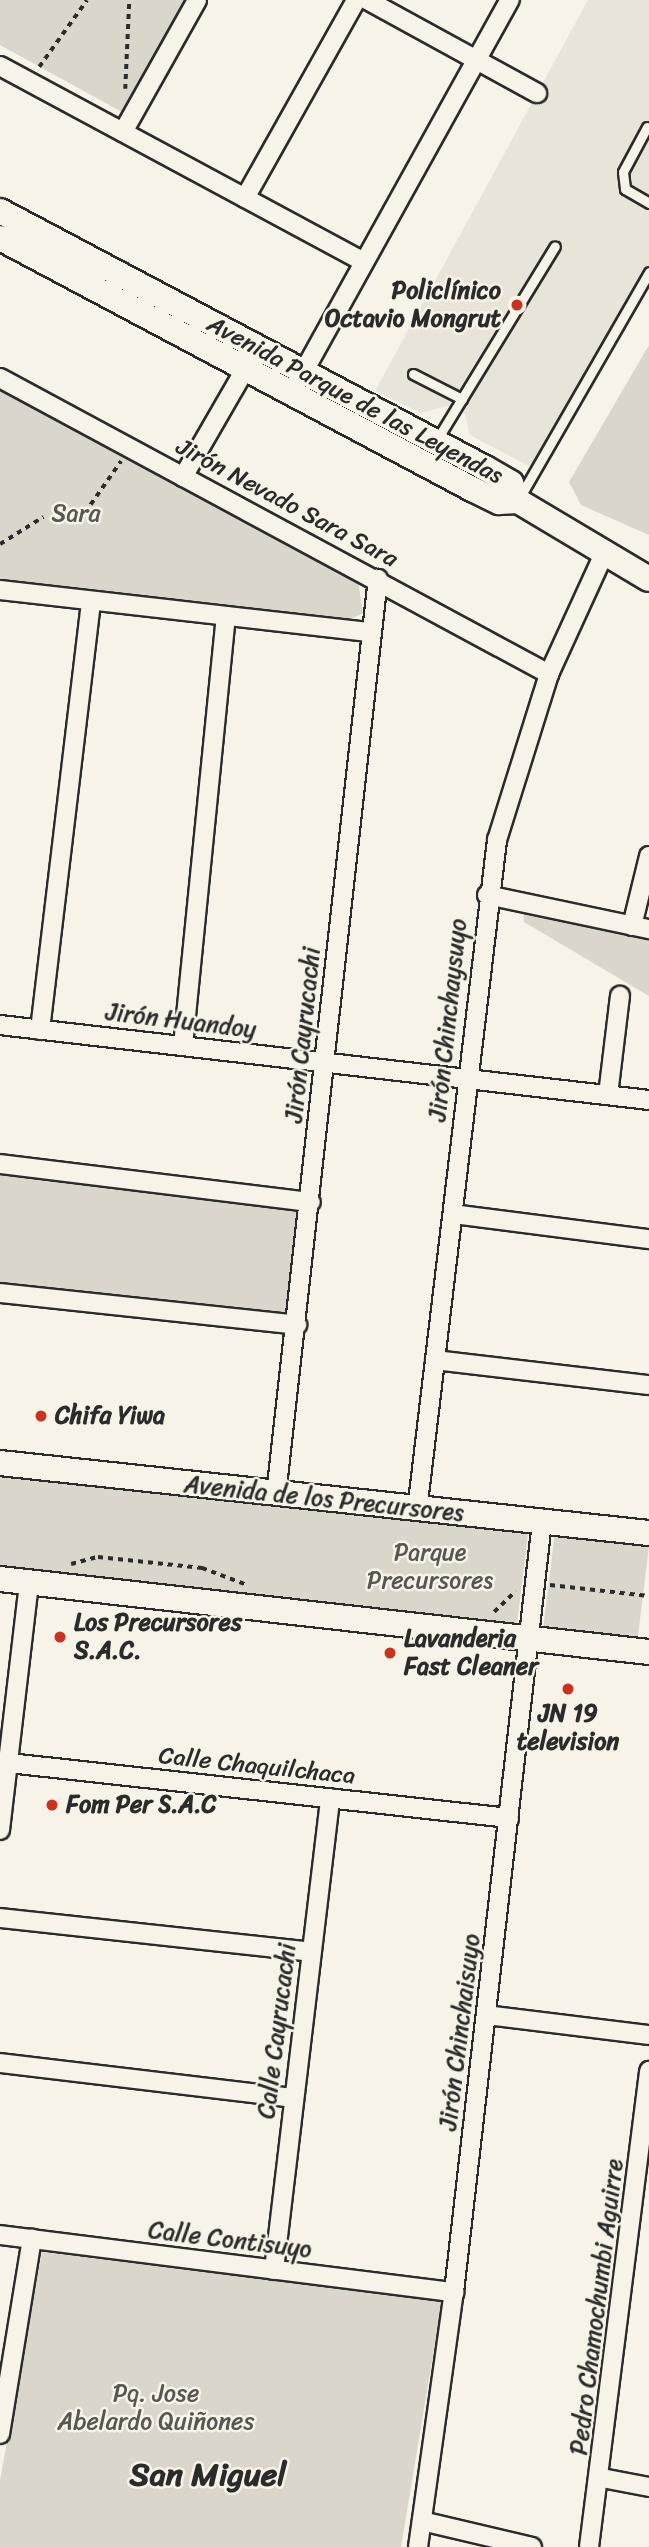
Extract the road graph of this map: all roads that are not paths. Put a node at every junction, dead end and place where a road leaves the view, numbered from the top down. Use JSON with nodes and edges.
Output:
{"nodes":[{"id":1,"x":197,"y":0,"type":"edge"},
{"id":2,"x":356,"y":0,"type":"edge"},
{"id":3,"x":367,"y":0,"type":"edge"},
{"id":4,"x":510,"y":0,"type":"edge"},
{"id":5,"x":475,"y":61,"type":"junction"},
{"id":6,"x":0,"y":66,"type":"edge"},
{"id":7,"x":537,"y":93,"type":"dead end"},
{"id":8,"x":647,"y":127,"type":"dead end"},
{"id":9,"x":123,"y":132,"type":"junction"},
{"id":10,"x":245,"y":198,"type":"junction"},
{"id":11,"x":649,"y":203,"type":"edge"},
{"id":12,"x":0,"y":211,"type":"edge"},
{"id":13,"x":0,"y":238,"type":"edge"},
{"id":14,"x":555,"y":246,"type":"dead end"},
{"id":15,"x":360,"y":260,"type":"junction"},
{"id":16,"x":649,"y":272,"type":"edge"},
{"id":17,"x":257,"y":347,"type":"junction"},
{"id":18,"x":244,"y":370,"type":"junction"},
{"id":19,"x":304,"y":370,"type":"junction"},
{"id":20,"x":413,"y":374,"type":"dead end"},
{"id":21,"x":0,"y":378,"type":"edge"},
{"id":22,"x":292,"y":395,"type":"junction"},
{"id":23,"x":462,"y":399,"type":"junction"},
{"id":24,"x":436,"y":441,"type":"junction"},
{"id":25,"x":183,"y":477,"type":"junction"},
{"id":26,"x":518,"y":501,"type":"junction"},
{"id":27,"x":604,"y":554,"type":"junction"},
{"id":28,"x":378,"y":579,"type":"junction"},
{"id":29,"x":649,"y":579,"type":"edge"},
{"id":30,"x":0,"y":590,"type":"edge"},
{"id":31,"x":90,"y":601,"type":"junction"},
{"id":32,"x":226,"y":616,"type":"junction"},
{"id":33,"x":371,"y":632,"type":"junction"},
{"id":34,"x":550,"y":674,"type":"junction"},
{"id":35,"x":649,"y":856,"type":"edge"},
{"id":36,"x":487,"y":895,"type":"junction"},
{"id":37,"x":641,"y":928,"type":"edge"},
{"id":38,"x":620,"y":996,"type":"dead end"},
{"id":39,"x":0,"y":1025,"type":"edge"},
{"id":40,"x":40,"y":1030,"type":"junction"},
{"id":41,"x":183,"y":1046,"type":"junction"},
{"id":42,"x":323,"y":1062,"type":"junction"},
{"id":43,"x":465,"y":1079,"type":"junction"},
{"id":44,"x":608,"y":1095,"type":"junction"},
{"id":45,"x":649,"y":1100,"type":"edge"},
{"id":46,"x":0,"y":1164,"type":"edge"},
{"id":47,"x":311,"y":1202,"type":"junction"},
{"id":48,"x":453,"y":1214,"type":"junction"},
{"id":49,"x":649,"y":1239,"type":"edge"},
{"id":50,"x":0,"y":1293,"type":"edge"},
{"id":51,"x":297,"y":1325,"type":"junction"},
{"id":52,"x":435,"y":1360,"type":"junction"},
{"id":53,"x":649,"y":1385,"type":"edge"},
{"id":54,"x":0,"y":1463,"type":"edge"},
{"id":55,"x":276,"y":1495,"type":"junction"},
{"id":56,"x":417,"y":1510,"type":"junction"},
{"id":57,"x":542,"y":1522,"type":"junction"},
{"id":58,"x":649,"y":1533,"type":"edge"},
{"id":59,"x":0,"y":1579,"type":"edge"},
{"id":60,"x":29,"y":1583,"type":"junction"},
{"id":61,"x":529,"y":1639,"type":"junction"},
{"id":62,"x":649,"y":1652,"type":"edge"},
{"id":63,"x":4,"y":1763,"type":"edge"},
{"id":64,"x":330,"y":1798,"type":"junction"},
{"id":65,"x":509,"y":1818,"type":"junction"},
{"id":66,"x":0,"y":1830,"type":"edge"},
{"id":67,"x":0,"y":1917,"type":"edge"},
{"id":68,"x":311,"y":1952,"type":"junction"},
{"id":69,"x":486,"y":2015,"type":"junction"},
{"id":70,"x":649,"y":2035,"type":"edge"},
{"id":71,"x":0,"y":2063,"type":"edge"},
{"id":72,"x":649,"y":2071,"type":"edge"},
{"id":73,"x":294,"y":2098,"type":"junction"},
{"id":74,"x":0,"y":2235,"type":"edge"},
{"id":75,"x":32,"y":2239,"type":"junction"},
{"id":76,"x":274,"y":2270,"type":"junction"},
{"id":77,"x":454,"y":2292,"type":"junction"},
{"id":78,"x":0,"y":2434,"type":"edge"},
{"id":79,"x":602,"y":2478,"type":"junction"},
{"id":80,"x":649,"y":2487,"type":"edge"},
{"id":81,"x":422,"y":2521,"type":"junction"},
{"id":82,"x":418,"y":2547,"type":"edge"},
{"id":83,"x":533,"y":2547,"type":"edge"},
{"id":84,"x":589,"y":2547,"type":"edge"}],
"edges":[{"from":1,"to":9,"type":"street"},
{"from":2,"to":10,"type":"street"},
{"from":3,"to":5,"type":"street"},
{"from":4,"to":5,"type":"street"},
{"from":5,"to":7,"type":"street"},
{"from":5,"to":15,"type":"street"},
{"from":6,"to":9,"type":"street"},
{"from":8,"to":11,"type":"lane"},
{"from":9,"to":10,"type":"street"},
{"from":10,"to":15,"type":"street"},
{"from":12,"to":17,"type":"street","name":"Avenida Parque de las Leyendas"},
{"from":13,"to":18,"type":"street","name":"Avenida Parque de las Leyendas"},
{"from":14,"to":23,"type":"lane"},
{"from":15,"to":19,"type":"street"},
{"from":16,"to":26,"type":"lane"},
{"from":17,"to":18,"type":"street"},
{"from":17,"to":19,"type":"street","name":"Avenida Parque de las Leyendas"},
{"from":18,"to":22,"type":"street","name":"Avenida Parque de las Leyendas"},
{"from":18,"to":25,"type":"street"},
{"from":19,"to":22,"type":"street"},
{"from":19,"to":24,"type":"street","name":"Avenida Parque de las Leyendas"},
{"from":20,"to":23,"type":"lane"},
{"from":21,"to":25,"type":"street","name":"Jirón Nevado Sara Sara"},
{"from":22,"to":26,"type":"street","name":"Avenida Parque de las Leyendas"},
{"from":23,"to":24,"type":"lane"},
{"from":24,"to":26,"type":"street","name":"Avenida Parque de las Leyendas"},
{"from":25,"to":28,"type":"street","name":"Jirón Nevado Sara Sara"},
{"from":26,"to":27,"type":"street"},
{"from":27,"to":29,"type":"street"},
{"from":27,"to":34,"type":"street","name":"Jirón Chinchaysuyo"},
{"from":28,"to":33,"type":"street","name":"Jirón Cayrucachi"},
{"from":28,"to":34,"type":"street","name":"Jirón Nevado Sara Sara"},
{"from":30,"to":31,"type":"street"},
{"from":31,"to":32,"type":"street"},
{"from":31,"to":40,"type":"street"},
{"from":32,"to":33,"type":"street"},
{"from":32,"to":41,"type":"street"},
{"from":33,"to":42,"type":"street","name":"Jirón Cayrucachi"},
{"from":34,"to":36,"type":"street","name":"Jirón Chinchaysuyo"},
{"from":35,"to":37,"type":"street"},
{"from":36,"to":37,"type":"street"},
{"from":36,"to":43,"type":"street","name":"Jirón Chinchaysuyo"},
{"from":38,"to":44,"type":"street"},
{"from":39,"to":40,"type":"street","name":"Jirón Huandoy"},
{"from":40,"to":41,"type":"street","name":"Jirón Huandoy"},
{"from":41,"to":42,"type":"street","name":"Jirón Huandoy"},
{"from":42,"to":43,"type":"street","name":"Jirón Huandoy"},
{"from":42,"to":47,"type":"street","name":"Jirón Cayrucachi"},
{"from":43,"to":44,"type":"street","name":"Jirón Huandoy"},
{"from":43,"to":48,"type":"street","name":"Jirón Chinchaysuyo"},
{"from":44,"to":45,"type":"street","name":"Jirón Huandoy"},
{"from":46,"to":47,"type":"street"},
{"from":47,"to":51,"type":"street","name":"Jirón Cayrucachi"},
{"from":48,"to":49,"type":"street"},
{"from":48,"to":52,"type":"street","name":"Jirón Chinchaysuyo"},
{"from":50,"to":51,"type":"street"},
{"from":51,"to":55,"type":"street","name":"Jirón Cayrucachi"},
{"from":52,"to":53,"type":"street"},
{"from":52,"to":56,"type":"street","name":"Jirón Chinchaysuyo"},
{"from":54,"to":55,"type":"street","name":"Avenida de los Precursores"},
{"from":55,"to":56,"type":"street","name":"Avenida de los Precursores"},
{"from":56,"to":57,"type":"street","name":"Avenida de los Precursores"},
{"from":57,"to":58,"type":"street","name":"Avenida de los Precursores"},
{"from":57,"to":61,"type":"street","name":"Jirón Chinchaisuyo"},
{"from":59,"to":60,"type":"street"},
{"from":60,"to":61,"type":"street"},
{"from":60,"to":63,"type":"street"},
{"from":61,"to":62,"type":"street"},
{"from":61,"to":65,"type":"street","name":"Jirón Chinchaisuyo"},
{"from":63,"to":64,"type":"street","name":"Calle Chaquilchaca"},
{"from":63,"to":66,"type":"street"},
{"from":64,"to":65,"type":"street","name":"Calle Chaquilchaca"},
{"from":64,"to":68,"type":"street","name":"Calle Cayrucachi"},
{"from":65,"to":69,"type":"street","name":"Jirón Chinchaisuyo"},
{"from":67,"to":68,"type":"street"},
{"from":68,"to":73,"type":"street","name":"Calle Cayrucachi"},
{"from":69,"to":70,"type":"street"},
{"from":69,"to":77,"type":"street","name":"Jirón Chinchaisuyo"},
{"from":71,"to":73,"type":"street"},
{"from":72,"to":79,"type":"street","name":"Pedro Chamochumbi Aguirre"},
{"from":73,"to":76,"type":"street","name":"Calle Cayrucachi"},
{"from":74,"to":75,"type":"street","name":"Calle Contisuyo"},
{"from":75,"to":76,"type":"street","name":"Calle Contisuyo"},
{"from":75,"to":78,"type":"street"},
{"from":76,"to":77,"type":"street","name":"Calle Contisuyo"},
{"from":77,"to":81,"type":"street","name":"Jirón Chinchaisuyo"},
{"from":79,"to":80,"type":"street"},
{"from":79,"to":84,"type":"street","name":"Pedro Chamochumbi Aguirre"},
{"from":81,"to":82,"type":"street","name":"Jirón Chinchaisuyo"},
{"from":81,"to":83,"type":"street"}]}
